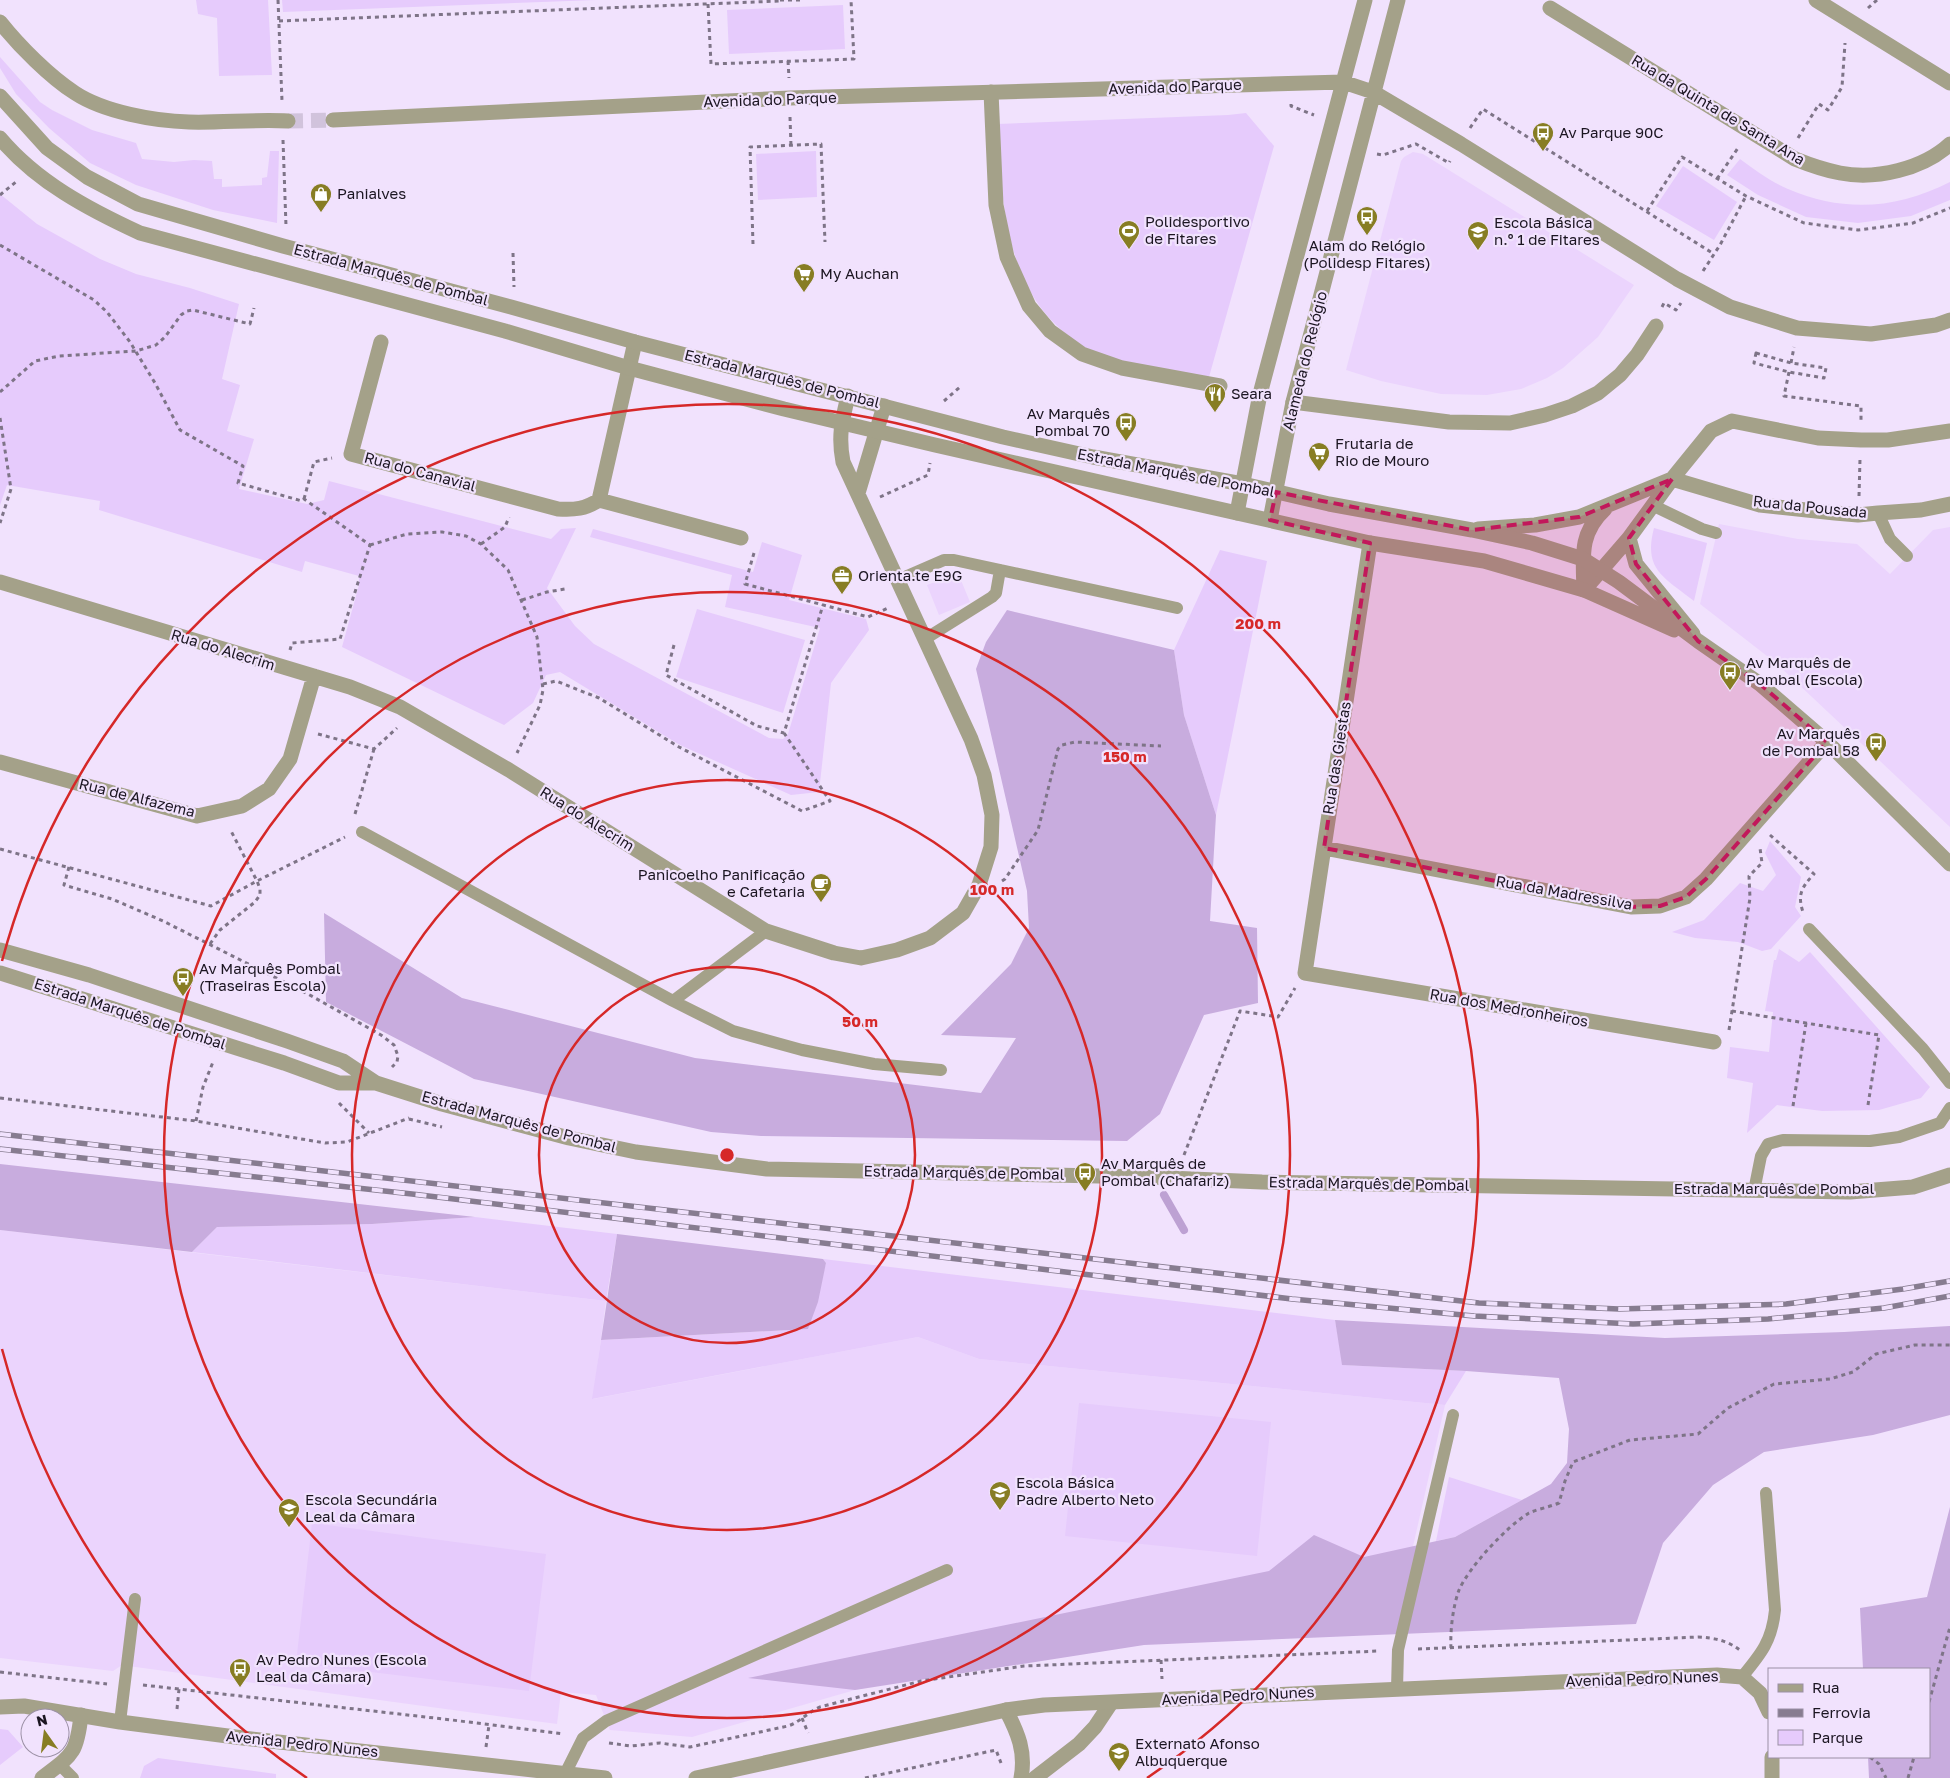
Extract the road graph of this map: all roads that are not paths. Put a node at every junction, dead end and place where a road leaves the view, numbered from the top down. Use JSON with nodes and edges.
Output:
{"nodes":[{"id":1,"x":1365,"y":0,"type":"edge"},
{"id":2,"x":1398,"y":0,"type":"edge"},
{"id":3,"x":1816,"y":0,"type":"edge"},
{"id":4,"x":1550,"y":8,"type":"dead end"},
{"id":5,"x":0,"y":22,"type":"edge"},
{"id":6,"x":1343,"y":82,"type":"junction"},
{"id":7,"x":1950,"y":83,"type":"edge"},
{"id":8,"x":992,"y":92,"type":"junction"},
{"id":9,"x":1374,"y":92,"type":"junction"},
{"id":10,"x":0,"y":96,"type":"edge"},
{"id":11,"x":333,"y":120,"type":"tunnel mouth"},
{"id":12,"x":285,"y":121,"type":"tunnel mouth"},
{"id":13,"x":0,"y":138,"type":"edge"},
{"id":14,"x":1950,"y":144,"type":"edge"},
{"id":15,"x":1950,"y":320,"type":"edge"},
{"id":16,"x":1656,"y":326,"type":"dead end"},
{"id":17,"x":381,"y":342,"type":"dead end"},
{"id":18,"x":636,"y":342,"type":"junction"},
{"id":19,"x":629,"y":368,"type":"junction"},
{"id":20,"x":1220,"y":386,"type":"dead end"},
{"id":21,"x":848,"y":396,"type":"junction"},
{"id":22,"x":1293,"y":402,"type":"junction"},
{"id":23,"x":884,"y":406,"type":"junction"},
{"id":24,"x":842,"y":423,"type":"junction"},
{"id":25,"x":1950,"y":431,"type":"edge"},
{"id":26,"x":878,"y":432,"type":"junction"},
{"id":27,"x":1672,"y":478,"type":"junction"},
{"id":28,"x":1243,"y":484,"type":"junction"},
{"id":29,"x":1276,"y":492,"type":"junction"},
{"id":30,"x":858,"y":493,"type":"junction"},
{"id":31,"x":599,"y":500,"type":"junction"},
{"id":32,"x":1950,"y":504,"type":"edge"},
{"id":33,"x":1610,"y":505,"type":"junction"},
{"id":34,"x":1652,"y":505,"type":"junction"},
{"id":35,"x":1237,"y":513,"type":"junction"},
{"id":36,"x":1878,"y":513,"type":"junction"},
{"id":37,"x":1270,"y":520,"type":"junction"},
{"id":38,"x":1472,"y":530,"type":"junction"},
{"id":39,"x":1716,"y":533,"type":"dead end"},
{"id":40,"x":741,"y":538,"type":"road end"},
{"id":41,"x":1629,"y":538,"type":"junction"},
{"id":42,"x":1370,"y":543,"type":"junction"},
{"id":43,"x":1907,"y":556,"type":"dead end"},
{"id":44,"x":1584,"y":560,"type":"junction"},
{"id":45,"x":1000,"y":570,"type":"junction"},
{"id":46,"x":1603,"y":571,"type":"junction"},
{"id":47,"x":898,"y":580,"type":"junction"},
{"id":48,"x":0,"y":582,"type":"edge"},
{"id":49,"x":1584,"y":590,"type":"junction"},
{"id":50,"x":1177,"y":608,"type":"dead end"},
{"id":51,"x":925,"y":640,"type":"junction"},
{"id":52,"x":1698,"y":641,"type":"junction"},
{"id":53,"x":314,"y":676,"type":"junction"},
{"id":54,"x":1827,"y":742,"type":"junction"},
{"id":55,"x":0,"y":762,"type":"edge"},
{"id":56,"x":362,"y":832,"type":"dead end"},
{"id":57,"x":1324,"y":848,"type":"junction"},
{"id":58,"x":1950,"y":864,"type":"edge"},
{"id":59,"x":1809,"y":929,"type":"road end"},
{"id":60,"x":766,"y":931,"type":"junction"},
{"id":61,"x":0,"y":950,"type":"edge"},
{"id":62,"x":0,"y":973,"type":"edge"},
{"id":63,"x":1304,"y":973,"type":"joint"},
{"id":64,"x":673,"y":1001,"type":"junction"},
{"id":65,"x":1714,"y":1042,"type":"road end"},
{"id":66,"x":941,"y":1070,"type":"dead end"},
{"id":67,"x":376,"y":1083,"type":"junction"},
{"id":68,"x":1950,"y":1083,"type":"edge"},
{"id":69,"x":1950,"y":1108,"type":"edge"},
{"id":70,"x":1950,"y":1175,"type":"edge"},
{"id":71,"x":1754,"y":1191,"type":"junction"},
{"id":72,"x":1453,"y":1415,"type":"dead end"},
{"id":73,"x":1766,"y":1492,"type":"dead end"},
{"id":74,"x":947,"y":1570,"type":"dead end"},
{"id":75,"x":136,"y":1599,"type":"dead end"},
{"id":76,"x":1742,"y":1677,"type":"junction"},
{"id":77,"x":1397,"y":1689,"type":"junction"},
{"id":78,"x":1111,"y":1703,"type":"junction"},
{"id":79,"x":3,"y":1706,"type":"edge"},
{"id":80,"x":1006,"y":1710,"type":"junction"},
{"id":81,"x":1768,"y":1710,"type":"edge"},
{"id":82,"x":81,"y":1715,"type":"junction"},
{"id":83,"x":120,"y":1722,"type":"junction"},
{"id":84,"x":1772,"y":1758,"type":"edge"},
{"id":85,"x":59,"y":1764,"type":"junction"},
{"id":86,"x":565,"y":1776,"type":"edge"},
{"id":87,"x":42,"y":1778,"type":"edge"},
{"id":88,"x":73,"y":1778,"type":"edge"},
{"id":89,"x":605,"y":1778,"type":"edge"},
{"id":90,"x":696,"y":1778,"type":"edge"},
{"id":91,"x":1021,"y":1778,"type":"edge"},
{"id":92,"x":1035,"y":1778,"type":"edge"},
{"id":93,"x":1772,"y":1778,"type":"edge"}],
"edges":[{"from":1,"to":6,"type":"street"},
{"from":2,"to":9,"type":"street","name":"Alameda do Relógio"},
{"from":3,"to":7,"type":"street"},
{"from":4,"to":14,"type":"street","name":"Rua da Quinta de Santa Ana"},
{"from":5,"to":12,"type":"street"},
{"from":6,"to":8,"type":"street","name":"Avenida do Parque"},
{"from":6,"to":9,"type":"street","name":"Avenida do Parque"},
{"from":6,"to":28,"type":"street"},
{"from":8,"to":11,"type":"street","name":"Avenida do Parque"},
{"from":8,"to":20,"type":"street"},
{"from":9,"to":15,"type":"street","name":"Avenida do Parque"},
{"from":9,"to":22,"type":"street","name":"Alameda do Relógio"},
{"from":10,"to":18,"type":"street","name":"Estrada Marquês de Pombal"},
{"from":13,"to":19,"type":"street","name":"Estrada Marquês de Pombal"},
{"from":16,"to":22,"type":"street"},
{"from":17,"to":31,"type":"street","name":"Rua do Canavial"},
{"from":18,"to":19,"type":"street"},
{"from":18,"to":21,"type":"street","name":"Estrada Marquês de Pombal"},
{"from":19,"to":24,"type":"street","name":"Estrada Marquês de Pombal"},
{"from":19,"to":31,"type":"street"},
{"from":21,"to":23,"type":"street","name":"Estrada Marquês de Pombal"},
{"from":21,"to":24,"type":"street","name":"Rua do Alecrim"},
{"from":22,"to":29,"type":"street","name":"Alameda do Relógio"},
{"from":23,"to":26,"type":"street"},
{"from":23,"to":28,"type":"street","name":"Estrada Marquês de Pombal"},
{"from":24,"to":26,"type":"street","name":"Estrada Marquês de Pombal"},
{"from":24,"to":30,"type":"street","name":"Rua do Alecrim"},
{"from":25,"to":27,"type":"street"},
{"from":26,"to":30,"type":"street"},
{"from":26,"to":35,"type":"street","name":"Estrada Marquês de Pombal"},
{"from":27,"to":33,"type":"street"},
{"from":27,"to":34,"type":"street"},
{"from":27,"to":36,"type":"street","name":"Rua da Pousada"},
{"from":28,"to":29,"type":"street","name":"Estrada Marquês de Pombal"},
{"from":28,"to":35,"type":"street"},
{"from":29,"to":37,"type":"street","name":"Alameda do Relógio"},
{"from":29,"to":38,"type":"street","name":"Estrada Marquês de Pombal"},
{"from":30,"to":47,"type":"street","name":"Rua do Alecrim"},
{"from":31,"to":40,"type":"street"},
{"from":32,"to":36,"type":"street","name":"Rua da Pousada"},
{"from":33,"to":38,"type":"street"},
{"from":33,"to":44,"type":"street"},
{"from":34,"to":39,"type":"lane"},
{"from":34,"to":41,"type":"street"},
{"from":35,"to":37,"type":"street","name":"Estrada Marquês de Pombal"},
{"from":36,"to":43,"type":"lane"},
{"from":37,"to":42,"type":"street","name":"Estrada Marquês de Pombal"},
{"from":38,"to":44,"type":"street","name":"Estrada Marquês de Pombal"},
{"from":41,"to":46,"type":"street"},
{"from":41,"to":52,"type":"street","name":"Estrada Marquês de Pombal"},
{"from":42,"to":49,"type":"street","name":"Estrada Marquês de Pombal"},
{"from":42,"to":57,"type":"street","name":"Rua das Giestas"},
{"from":44,"to":46,"type":"street","name":"Estrada Marquês de Pombal"},
{"from":44,"to":49,"type":"street"},
{"from":45,"to":47,"type":"lane"},
{"from":45,"to":50,"type":"lane"},
{"from":45,"to":51,"type":"lane"},
{"from":46,"to":49,"type":"street"},
{"from":46,"to":52,"type":"street","name":"Estrada Marquês de Pombal"},
{"from":47,"to":51,"type":"street","name":"Rua do Alecrim"},
{"from":48,"to":53,"type":"street","name":"Rua do Alecrim"},
{"from":49,"to":52,"type":"street","name":"Estrada Marquês de Pombal"},
{"from":51,"to":60,"type":"street","name":"Rua do Alecrim"},
{"from":52,"to":54,"type":"street","name":"Estrada Marquês de Pombal"},
{"from":53,"to":55,"type":"street","name":"Rua de Alfazema"},
{"from":53,"to":60,"type":"street","name":"Rua do Alecrim"},
{"from":54,"to":57,"type":"street","name":"Rua da Madressilva"},
{"from":54,"to":58,"type":"street","name":"Estrada Marquês de Pombal"},
{"from":56,"to":64,"type":"lane"},
{"from":57,"to":63,"type":"street","name":"Rua das Giestas"},
{"from":59,"to":68,"type":"lane"},
{"from":60,"to":64,"type":"lane"},
{"from":61,"to":67,"type":"street","name":"Estrada Marquês de Pombal"},
{"from":62,"to":67,"type":"street","name":"Estrada Marquês de Pombal"},
{"from":63,"to":65,"type":"street","name":"Rua dos Medronheiros"},
{"from":64,"to":66,"type":"lane"},
{"from":67,"to":71,"type":"street","name":"Estrada Marquês de Pombal"},
{"from":69,"to":71,"type":"lane"},
{"from":70,"to":71,"type":"street","name":"Estrada Marquês de Pombal"},
{"from":72,"to":77,"type":"lane"},
{"from":73,"to":76,"type":"lane"},
{"from":74,"to":86,"type":"lane"},
{"from":75,"to":83,"type":"lane"},
{"from":76,"to":77,"type":"street","name":"Avenida Pedro Nunes"},
{"from":76,"to":81,"type":"street"},
{"from":77,"to":78,"type":"street","name":"Avenida Pedro Nunes"},
{"from":78,"to":80,"type":"street","name":"Avenida Pedro Nunes"},
{"from":78,"to":92,"type":"street"},
{"from":79,"to":82,"type":"street","name":"Avenida Pedro Nunes"},
{"from":80,"to":90,"type":"street","name":"Avenida Pedro Nunes"},
{"from":80,"to":91,"type":"street"},
{"from":82,"to":83,"type":"street","name":"Avenida Pedro Nunes"},
{"from":82,"to":85,"type":"street"},
{"from":83,"to":86,"type":"street","name":"Avenida Pedro Nunes"},
{"from":84,"to":93,"type":"street"},
{"from":85,"to":87,"type":"street"},
{"from":85,"to":88,"type":"lane"},
{"from":86,"to":89,"type":"street","name":"Avenida Pedro Nunes"}]}
